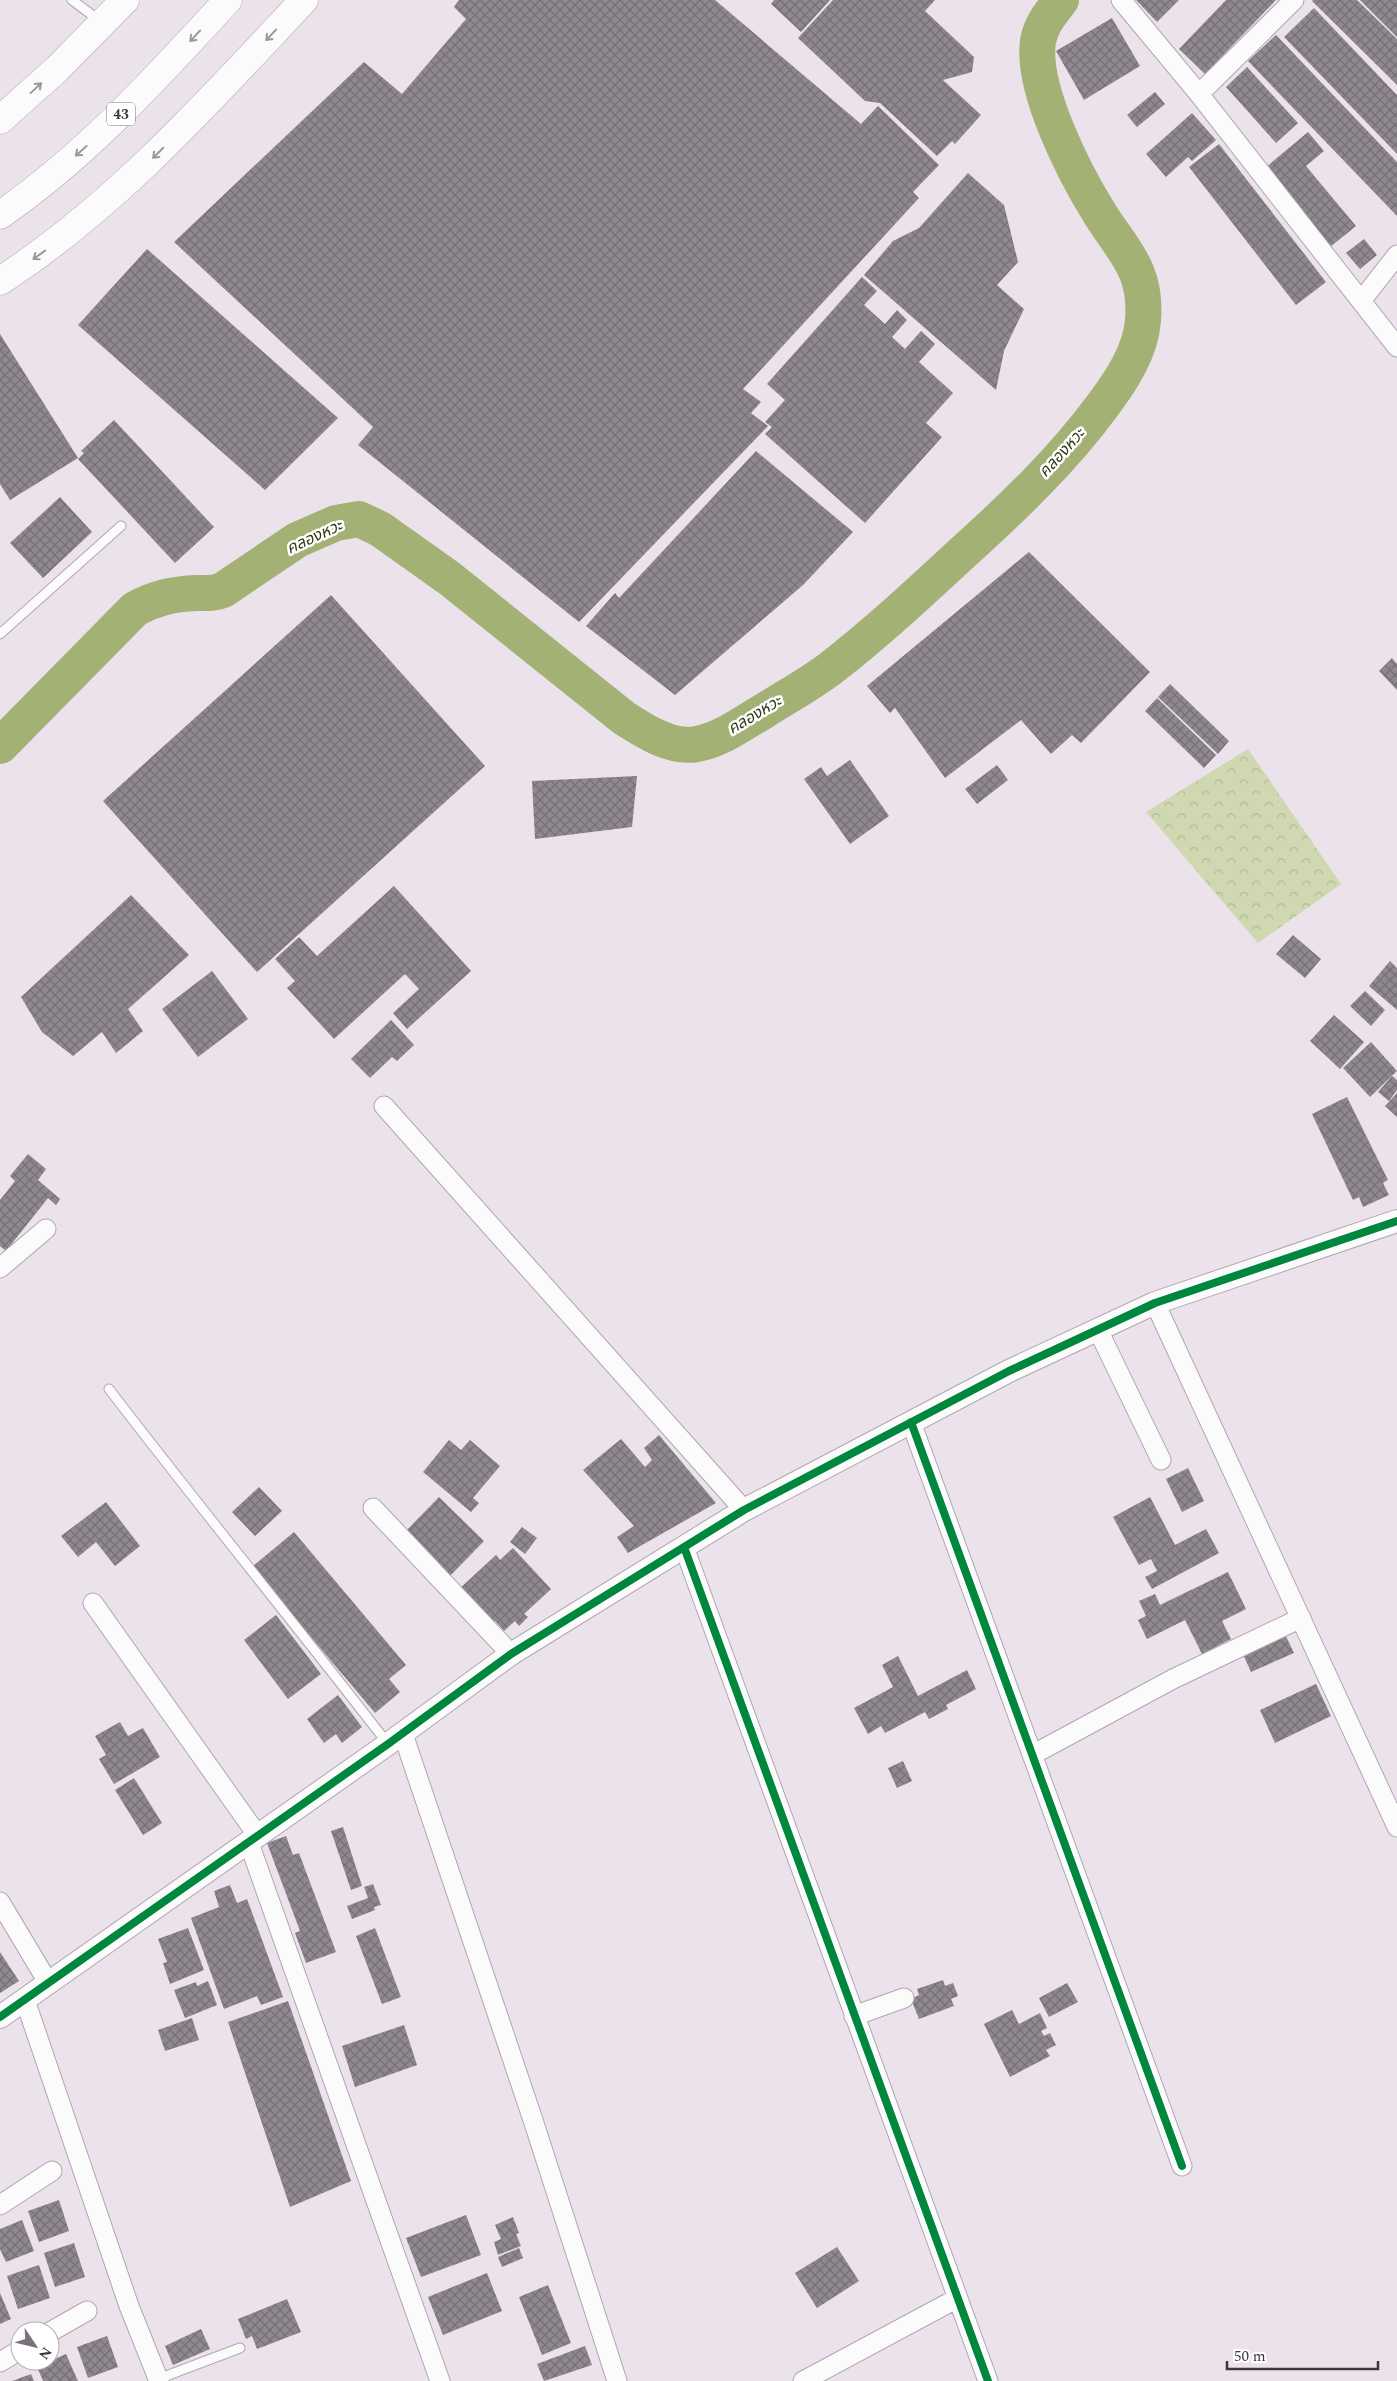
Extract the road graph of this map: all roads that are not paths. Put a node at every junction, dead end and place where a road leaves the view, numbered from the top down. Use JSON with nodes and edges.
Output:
{"nodes":[{"id":1,"x":72,"y":0,"type":"edge"},
{"id":2,"x":124,"y":0,"type":"edge"},
{"id":3,"x":228,"y":0,"type":"edge"},
{"id":4,"x":304,"y":0,"type":"edge"},
{"id":5,"x":1121,"y":0,"type":"edge"},
{"id":6,"x":1294,"y":0,"type":"edge"},
{"id":7,"x":103,"y":23,"type":"junction"},
{"id":8,"x":1199,"y":94,"type":"junction"},
{"id":9,"x":2,"y":116,"type":"edge"},
{"id":10,"x":0,"y":215,"type":"edge"},
{"id":11,"x":1397,"y":255,"type":"edge"},
{"id":12,"x":0,"y":282,"type":"edge"},
{"id":13,"x":1361,"y":301,"type":"junction"},
{"id":14,"x":1397,"y":347,"type":"edge"},
{"id":15,"x":121,"y":526,"type":"dead end"},
{"id":16,"x":0,"y":634,"type":"edge"},
{"id":17,"x":384,"y":1106,"type":"dead end"},
{"id":18,"x":1397,"y":1221,"type":"edge"},
{"id":19,"x":46,"y":1229,"type":"dead end"},
{"id":20,"x":0,"y":1268,"type":"edge"},
{"id":21,"x":1155,"y":1303,"type":"junction"},
{"id":22,"x":1098,"y":1330,"type":"junction"},
{"id":23,"x":109,"y":1389,"type":"dead end"},
{"id":24,"x":911,"y":1422,"type":"junction"},
{"id":25,"x":1161,"y":1460,"type":"dead end"},
{"id":26,"x":373,"y":1508,"type":"dead end"},
{"id":27,"x":744,"y":1510,"type":"junction"},
{"id":28,"x":684,"y":1547,"type":"junction"},
{"id":29,"x":93,"y":1603,"type":"dead end"},
{"id":30,"x":1301,"y":1618,"type":"junction"},
{"id":31,"x":511,"y":1654,"type":"junction"},
{"id":32,"x":396,"y":1739,"type":"junction"},
{"id":33,"x":1032,"y":1755,"type":"junction"},
{"id":34,"x":1397,"y":1827,"type":"edge"},
{"id":35,"x":254,"y":1840,"type":"junction"},
{"id":36,"x":0,"y":1902,"type":"edge"},
{"id":37,"x":49,"y":1984,"type":"junction"},
{"id":38,"x":904,"y":1998,"type":"dead end"},
{"id":39,"x":25,"y":2000,"type":"junction"},
{"id":40,"x":854,"y":2016,"type":"junction"},
{"id":41,"x":0,"y":2017,"type":"edge"},
{"id":42,"x":1182,"y":2166,"type":"dead end"},
{"id":43,"x":52,"y":2172,"type":"dead end"},
{"id":44,"x":0,"y":2206,"type":"edge"},
{"id":45,"x":956,"y":2299,"type":"junction"},
{"id":46,"x":87,"y":2311,"type":"dead end"},
{"id":47,"x":60,"y":2326,"type":"edge"},
{"id":48,"x":240,"y":2348,"type":"dead end"},
{"id":49,"x":158,"y":2380,"type":"edge"},
{"id":50,"x":440,"y":2381,"type":"edge"},
{"id":51,"x":617,"y":2381,"type":"edge"},
{"id":52,"x":803,"y":2381,"type":"edge"},
{"id":53,"x":988,"y":2381,"type":"edge"}],
"edges":[{"from":1,"to":7,"type":"lane"},
{"from":2,"to":7,"type":"highway"},
{"from":3,"to":10,"type":"highway","number":"43","one_way":true},
{"from":4,"to":12,"type":"highway","one_way":true},
{"from":5,"to":8,"type":"street"},
{"from":6,"to":8,"type":"street"},
{"from":9,"to":7,"type":"highway","one_way":true},
{"from":8,"to":13,"type":"street"},
{"from":11,"to":13,"type":"street"},
{"from":13,"to":14,"type":"street"},
{"from":15,"to":16,"type":"lane"},
{"from":17,"to":27,"type":"street"},
{"from":18,"to":21,"type":"street"},
{"from":19,"to":20,"type":"street"},
{"from":21,"to":22,"type":"street"},
{"from":21,"to":30,"type":"street"},
{"from":22,"to":24,"type":"street"},
{"from":22,"to":25,"type":"street"},
{"from":23,"to":32,"type":"lane"},
{"from":24,"to":27,"type":"street"},
{"from":24,"to":33,"type":"street"},
{"from":26,"to":31,"type":"street"},
{"from":27,"to":28,"type":"street"},
{"from":28,"to":31,"type":"street"},
{"from":28,"to":40,"type":"street"},
{"from":29,"to":35,"type":"street"},
{"from":30,"to":33,"type":"street"},
{"from":30,"to":34,"type":"street"},
{"from":31,"to":32,"type":"street"},
{"from":32,"to":35,"type":"street"},
{"from":32,"to":51,"type":"street"},
{"from":33,"to":42,"type":"street"},
{"from":35,"to":37,"type":"street"},
{"from":35,"to":50,"type":"street"},
{"from":36,"to":37,"type":"street"},
{"from":37,"to":39,"type":"street"},
{"from":38,"to":40,"type":"street"},
{"from":39,"to":41,"type":"street"},
{"from":39,"to":49,"type":"street"},
{"from":40,"to":45,"type":"street"},
{"from":43,"to":44,"type":"street"},
{"from":45,"to":52,"type":"street"},
{"from":45,"to":53,"type":"street"},
{"from":46,"to":47,"type":"street"},
{"from":48,"to":49,"type":"lane"}]}
